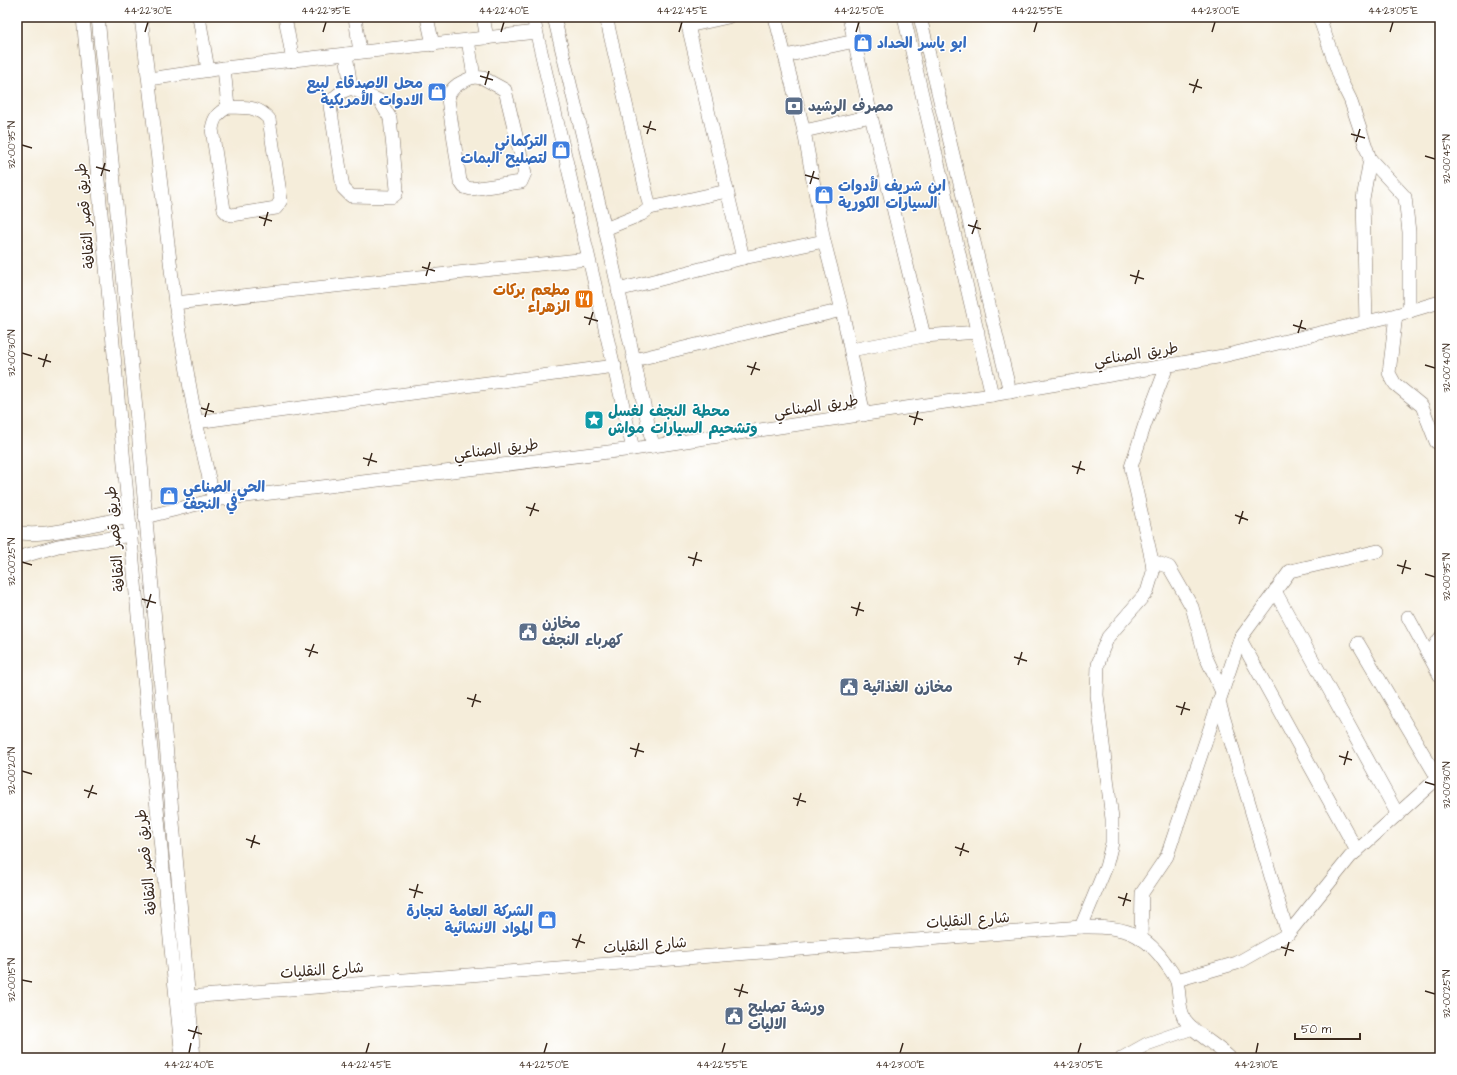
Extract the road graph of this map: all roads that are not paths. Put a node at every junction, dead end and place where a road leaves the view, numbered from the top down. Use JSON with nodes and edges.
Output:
{"nodes":[{"id":1,"x":83,"y":17,"type":"edge"},
{"id":2,"x":98,"y":17,"type":"edge"},
{"id":3,"x":141,"y":17,"type":"edge"},
{"id":4,"x":199,"y":17,"type":"edge"},
{"id":5,"x":285,"y":17,"type":"edge"},
{"id":6,"x":355,"y":17,"type":"edge"},
{"id":7,"x":427,"y":17,"type":"edge"},
{"id":8,"x":483,"y":17,"type":"edge"},
{"id":9,"x":533,"y":17,"type":"edge"},
{"id":10,"x":554,"y":17,"type":"edge"},
{"id":11,"x":606,"y":17,"type":"edge"},
{"id":12,"x":728,"y":17,"type":"edge"},
{"id":13,"x":775,"y":17,"type":"edge"},
{"id":14,"x":849,"y":17,"type":"edge"},
{"id":15,"x":904,"y":17,"type":"edge"},
{"id":16,"x":920,"y":17,"type":"edge"},
{"id":17,"x":1319,"y":17,"type":"edge"},
{"id":18,"x":687,"y":22,"type":"edge"},
{"id":19,"x":536,"y":32,"type":"junction"},
{"id":20,"x":487,"y":38,"type":"junction"},
{"id":21,"x":468,"y":40,"type":"junction"},
{"id":22,"x":855,"y":41,"type":"junction"},
{"id":23,"x":433,"y":44,"type":"junction"},
{"id":24,"x":360,"y":52,"type":"junction"},
{"id":25,"x":346,"y":54,"type":"junction"},
{"id":26,"x":785,"y":56,"type":"junction"},
{"id":27,"x":293,"y":61,"type":"junction"},
{"id":28,"x":224,"y":68,"type":"junction"},
{"id":29,"x":208,"y":70,"type":"junction"},
{"id":30,"x":474,"y":78,"type":"junction"},
{"id":31,"x":149,"y":80,"type":"junction"},
{"id":32,"x":351,"y":88,"type":"junction"},
{"id":33,"x":228,"y":107,"type":"junction"},
{"id":34,"x":871,"y":116,"type":"junction"},
{"id":35,"x":804,"y":131,"type":"junction"},
{"id":36,"x":1370,"y":159,"type":"junction"},
{"id":37,"x":727,"y":191,"type":"junction"},
{"id":38,"x":964,"y":202,"type":"junction"},
{"id":39,"x":948,"y":206,"type":"junction"},
{"id":40,"x":650,"y":208,"type":"junction"},
{"id":41,"x":605,"y":229,"type":"junction"},
{"id":42,"x":824,"y":241,"type":"junction"},
{"id":43,"x":588,"y":258,"type":"junction"},
{"id":44,"x":743,"y":258,"type":"junction"},
{"id":45,"x":618,"y":290,"type":"junction"},
{"id":46,"x":1440,"y":302,"type":"edge"},
{"id":47,"x":175,"y":303,"type":"junction"},
{"id":48,"x":842,"y":310,"type":"junction"},
{"id":49,"x":1403,"y":313,"type":"junction"},
{"id":50,"x":1366,"y":322,"type":"junction"},
{"id":51,"x":978,"y":332,"type":"junction"},
{"id":52,"x":924,"y":336,"type":"junction"},
{"id":53,"x":851,"y":350,"type":"junction"},
{"id":54,"x":634,"y":360,"type":"junction"},
{"id":55,"x":615,"y":366,"type":"junction"},
{"id":56,"x":1167,"y":366,"type":"junction"},
{"id":57,"x":1010,"y":392,"type":"junction"},
{"id":58,"x":992,"y":395,"type":"junction"},
{"id":59,"x":864,"y":415,"type":"junction"},
{"id":60,"x":196,"y":422,"type":"junction"},
{"id":61,"x":1436,"y":442,"type":"dead end"},
{"id":62,"x":653,"y":446,"type":"junction"},
{"id":63,"x":633,"y":449,"type":"junction"},
{"id":64,"x":142,"y":486,"type":"junction"},
{"id":65,"x":126,"y":487,"type":"junction"},
{"id":66,"x":214,"y":500,"type":"junction"},
{"id":67,"x":129,"y":517,"type":"junction"},
{"id":68,"x":145,"y":518,"type":"junction"},
{"id":69,"x":17,"y":532,"type":"edge"},
{"id":70,"x":131,"y":534,"type":"junction"},
{"id":71,"x":1378,"y":551,"type":"dead end"},
{"id":72,"x":17,"y":558,"type":"edge"},
{"id":73,"x":1152,"y":561,"type":"junction"},
{"id":74,"x":1275,"y":591,"type":"junction"},
{"id":75,"x":1408,"y":617,"type":"dead end"},
{"id":76,"x":1440,"y":638,"type":"edge"},
{"id":77,"x":1240,"y":639,"type":"junction"},
{"id":78,"x":1358,"y":643,"type":"dead end"},
{"id":79,"x":1429,"y":655,"type":"junction"},
{"id":80,"x":157,"y":656,"type":"junction"},
{"id":81,"x":142,"y":659,"type":"junction"},
{"id":82,"x":1440,"y":676,"type":"edge"},
{"id":83,"x":1220,"y":697,"type":"junction"},
{"id":84,"x":1438,"y":776,"type":"edge"},
{"id":85,"x":1398,"y":815,"type":"junction"},
{"id":86,"x":1357,"y":851,"type":"junction"},
{"id":87,"x":1081,"y":927,"type":"junction"},
{"id":88,"x":1288,"y":934,"type":"junction"},
{"id":89,"x":1141,"y":939,"type":"junction"},
{"id":90,"x":1177,"y":980,"type":"junction"},
{"id":91,"x":188,"y":997,"type":"junction"},
{"id":92,"x":1193,"y":1028,"type":"junction"},
{"id":93,"x":182,"y":1058,"type":"edge"},
{"id":94,"x":194,"y":1058,"type":"edge"},
{"id":95,"x":1122,"y":1058,"type":"edge"},
{"id":96,"x":1230,"y":1058,"type":"edge"}],
"edges":[{"from":1,"to":65,"type":"street","name":"طريق قصر الثقافة"},
{"from":2,"to":64,"type":"street","name":"طريق قصر الثقافة"},
{"from":3,"to":31,"type":"street"},
{"from":4,"to":29,"type":"street"},
{"from":5,"to":27,"type":"street"},
{"from":6,"to":24,"type":"street"},
{"from":7,"to":23,"type":"street"},
{"from":8,"to":20,"type":"street"},
{"from":9,"to":19,"type":"street"},
{"from":10,"to":41,"type":"street"},
{"from":11,"to":40,"type":"street"},
{"from":12,"to":18,"type":"street"},
{"from":13,"to":26,"type":"street"},
{"from":14,"to":22,"type":"street"},
{"from":15,"to":39,"type":"street"},
{"from":16,"to":38,"type":"street"},
{"from":17,"to":36,"type":"street"},
{"from":18,"to":37,"type":"street"},
{"from":19,"to":20,"type":"street"},
{"from":19,"to":43,"type":"street"},
{"from":20,"to":21,"type":"street"},
{"from":21,"to":23,"type":"street"},
{"from":21,"to":30,"type":"street"},
{"from":22,"to":26,"type":"street"},
{"from":22,"to":34,"type":"street"},
{"from":23,"to":24,"type":"street"},
{"from":24,"to":25,"type":"street"},
{"from":25,"to":27,"type":"street"},
{"from":25,"to":32,"type":"street"},
{"from":26,"to":35,"type":"street"},
{"from":27,"to":28,"type":"street"},
{"from":28,"to":29,"type":"street"},
{"from":28,"to":33,"type":"street"},
{"from":29,"to":31,"type":"street"},
{"from":30,"to":30,"type":"street"},
{"from":31,"to":47,"type":"street"},
{"from":32,"to":32,"type":"street"},
{"from":33,"to":33,"type":"street"},
{"from":34,"to":35,"type":"street"},
{"from":34,"to":52,"type":"street"},
{"from":35,"to":42,"type":"street"},
{"from":36,"to":49,"type":"street"},
{"from":36,"to":50,"type":"street"},
{"from":37,"to":40,"type":"street"},
{"from":37,"to":44,"type":"street"},
{"from":38,"to":39,"type":"street"},
{"from":38,"to":57,"type":"street"},
{"from":39,"to":51,"type":"street"},
{"from":40,"to":41,"type":"street"},
{"from":41,"to":45,"type":"street"},
{"from":42,"to":44,"type":"street"},
{"from":42,"to":48,"type":"street"},
{"from":43,"to":47,"type":"street"},
{"from":43,"to":55,"type":"street"},
{"from":44,"to":45,"type":"street"},
{"from":45,"to":54,"type":"street"},
{"from":46,"to":49,"type":"street","name":"طريق الصناعي"},
{"from":47,"to":60,"type":"street"},
{"from":48,"to":53,"type":"street"},
{"from":48,"to":54,"type":"street"},
{"from":49,"to":50,"type":"street","name":"طريق الصناعي"},
{"from":49,"to":61,"type":"street"},
{"from":50,"to":56,"type":"street","name":"طريق الصناعي"},
{"from":51,"to":52,"type":"street"},
{"from":51,"to":58,"type":"street"},
{"from":52,"to":53,"type":"street"},
{"from":53,"to":59,"type":"street"},
{"from":54,"to":62,"type":"street"},
{"from":55,"to":60,"type":"street"},
{"from":55,"to":63,"type":"street"},
{"from":56,"to":57,"type":"street","name":"طريق الصناعي"},
{"from":56,"to":73,"type":"street"},
{"from":57,"to":58,"type":"street","name":"طريق الصناعي"},
{"from":58,"to":59,"type":"street","name":"طريق الصناعي"},
{"from":59,"to":62,"type":"street","name":"طريق الصناعي"},
{"from":60,"to":66,"type":"street"},
{"from":62,"to":63,"type":"street","name":"طريق الصناعي"},
{"from":63,"to":66,"type":"street","name":"طريق الصناعي"},
{"from":64,"to":65,"type":"street"},
{"from":64,"to":68,"type":"street","name":"طريق قصر الثقافة"},
{"from":65,"to":67,"type":"street","name":"طريق قصر الثقافة"},
{"from":66,"to":68,"type":"street","name":"طريق الصناعي"},
{"from":67,"to":69,"type":"street"},
{"from":67,"to":70,"type":"street","name":"طريق قصر الثقافة"},
{"from":68,"to":80,"type":"street","name":"طريق قصر الثقافة"},
{"from":70,"to":72,"type":"street"},
{"from":70,"to":81,"type":"street","name":"طريق قصر الثقافة"},
{"from":71,"to":74,"type":"street"},
{"from":73,"to":83,"type":"street"},
{"from":73,"to":87,"type":"street"},
{"from":74,"to":77,"type":"street"},
{"from":74,"to":85,"type":"street"},
{"from":75,"to":79,"type":"street"},
{"from":76,"to":79,"type":"street"},
{"from":77,"to":83,"type":"street"},
{"from":77,"to":86,"type":"street"},
{"from":78,"to":84,"type":"street"},
{"from":79,"to":82,"type":"street"},
{"from":80,"to":81,"type":"street"},
{"from":80,"to":91,"type":"street","name":"طريق قصر الثقافة"},
{"from":81,"to":93,"type":"street","name":"طريق قصر الثقافة"},
{"from":83,"to":88,"type":"street"},
{"from":83,"to":89,"type":"street"},
{"from":84,"to":85,"type":"street"},
{"from":85,"to":86,"type":"street"},
{"from":86,"to":88,"type":"street"},
{"from":87,"to":89,"type":"street","name":"شارع النقليات"},
{"from":87,"to":91,"type":"street","name":"شارع النقليات"},
{"from":88,"to":90,"type":"street"},
{"from":89,"to":90,"type":"street","name":"شارع النقليات"},
{"from":90,"to":92,"type":"street"},
{"from":91,"to":94,"type":"street","name":"طريق قصر الثقافة"},
{"from":92,"to":95,"type":"street"},
{"from":92,"to":96,"type":"street"}]}
